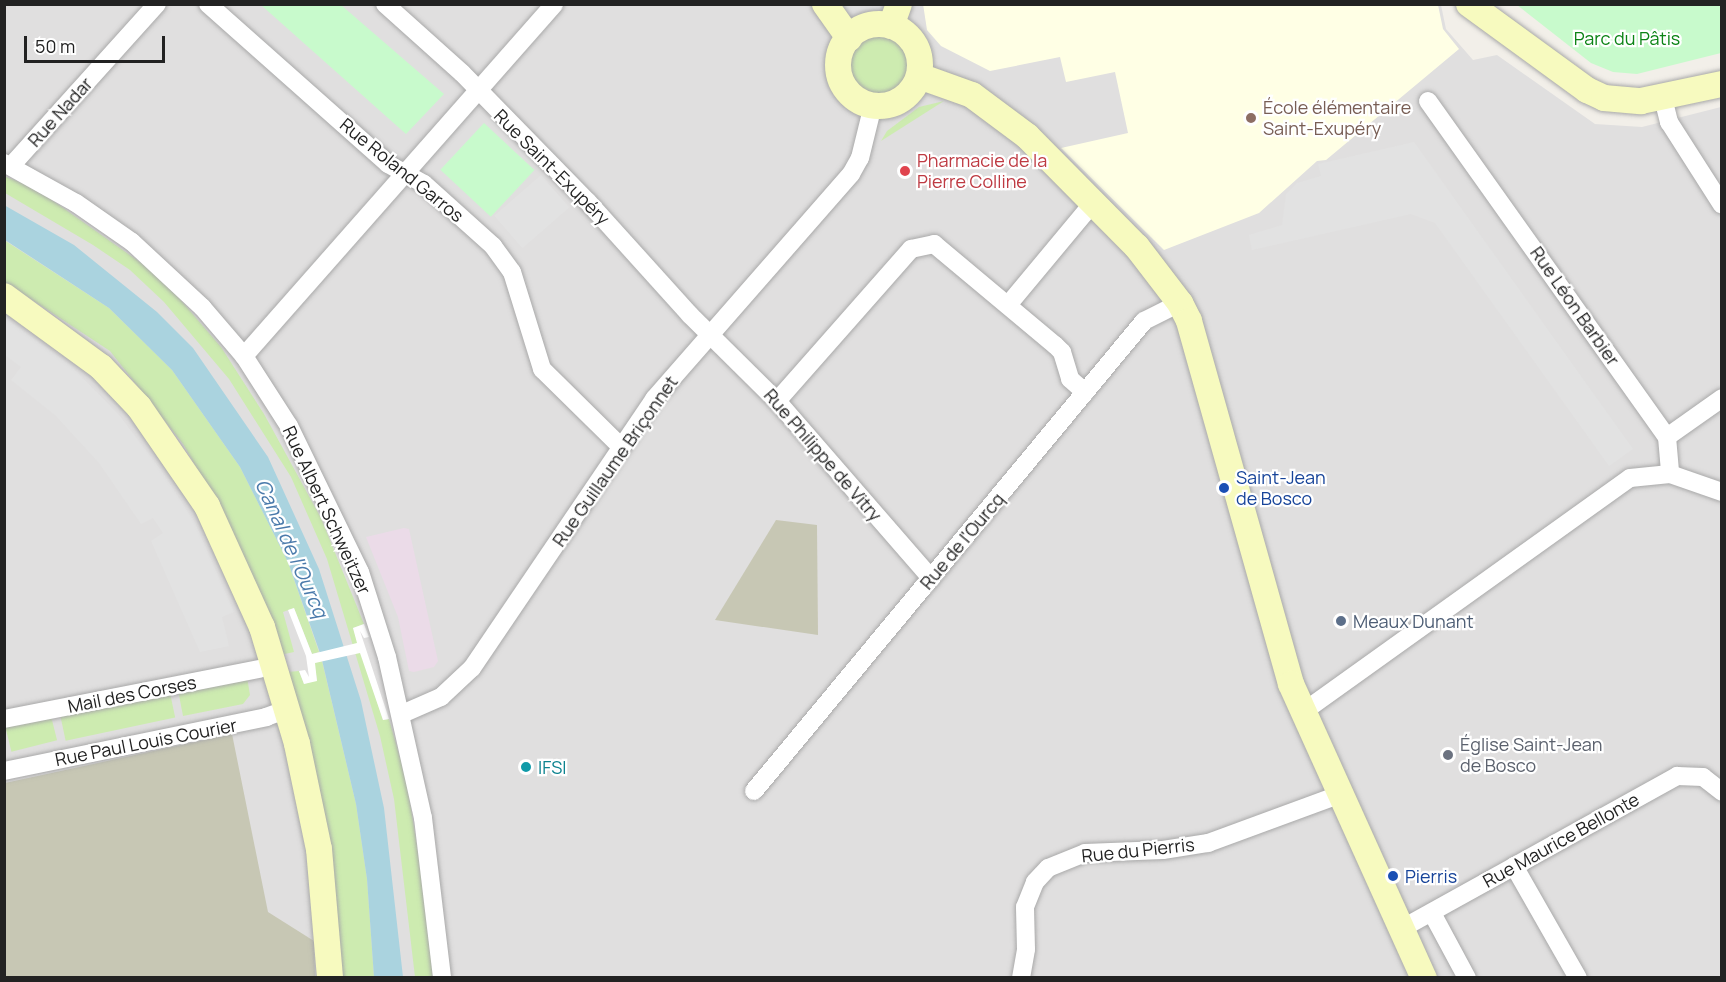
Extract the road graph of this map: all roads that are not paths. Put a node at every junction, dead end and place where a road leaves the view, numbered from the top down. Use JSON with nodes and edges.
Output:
{"nodes":[{"id":1,"x":157,"y":4,"type":"edge"},
{"id":2,"x":208,"y":4,"type":"edge"},
{"id":3,"x":385,"y":4,"type":"edge"},
{"id":4,"x":554,"y":4,"type":"edge"},
{"id":5,"x":825,"y":4,"type":"edge"},
{"id":6,"x":1469,"y":4,"type":"edge"},
{"id":7,"x":895,"y":15,"type":"edge"},
{"id":8,"x":849,"y":38,"type":"junction"},
{"id":9,"x":919,"y":76,"type":"junction"},
{"id":10,"x":1722,"y":84,"type":"edge"},
{"id":11,"x":478,"y":91,"type":"junction"},
{"id":12,"x":1663,"y":98,"type":"junction"},
{"id":13,"x":1428,"y":101,"type":"dead end"},
{"id":14,"x":873,"y":105,"type":"junction"},
{"id":15,"x":8,"y":165,"type":"edge"},
{"id":16,"x":405,"y":174,"type":"junction"},
{"id":17,"x":1093,"y":203,"type":"junction"},
{"id":18,"x":1722,"y":204,"type":"edge"},
{"id":19,"x":4,"y":296,"type":"edge"},
{"id":20,"x":1180,"y":303,"type":"junction"},
{"id":21,"x":1008,"y":305,"type":"junction"},
{"id":22,"x":713,"y":335,"type":"junction"},
{"id":23,"x":244,"y":356,"type":"junction"},
{"id":24,"x":1085,"y":392,"type":"junction"},
{"id":25,"x":1722,"y":398,"type":"edge"},
{"id":26,"x":777,"y":401,"type":"junction"},
{"id":27,"x":1667,"y":436,"type":"junction"},
{"id":28,"x":621,"y":447,"type":"junction"},
{"id":29,"x":1670,"y":474,"type":"junction"},
{"id":30,"x":1722,"y":492,"type":"edge"},
{"id":31,"x":931,"y":578,"type":"junction"},
{"id":32,"x":267,"y":667,"type":"junction"},
{"id":33,"x":288,"y":709,"type":"junction"},
{"id":34,"x":1303,"y":712,"type":"junction"},
{"id":35,"x":402,"y":714,"type":"junction"},
{"id":36,"x":4,"y":719,"type":"edge"},
{"id":37,"x":4,"y":771,"type":"edge"},
{"id":38,"x":754,"y":791,"type":"dead end"},
{"id":39,"x":1722,"y":792,"type":"edge"},
{"id":40,"x":1341,"y":794,"type":"junction"},
{"id":41,"x":1514,"y":866,"type":"junction"},
{"id":42,"x":1432,"y":913,"type":"junction"},
{"id":43,"x":1401,"y":929,"type":"junction"},
{"id":44,"x":330,"y":978,"type":"edge"},
{"id":45,"x":442,"y":978,"type":"edge"},
{"id":46,"x":1021,"y":978,"type":"edge"},
{"id":47,"x":1424,"y":978,"type":"edge"},
{"id":48,"x":1467,"y":978,"type":"edge"},
{"id":49,"x":1578,"y":978,"type":"edge"}],
"edges":[{"from":1,"to":15,"type":"street","name":"Rue Nadar"},
{"from":2,"to":16,"type":"street","name":"Rue Roland Garros"},
{"from":3,"to":11,"type":"street","name":"Rue Saint-Exupéry"},
{"from":4,"to":11,"type":"street"},
{"from":5,"to":8,"type":"street"},
{"from":6,"to":12,"type":"street"},
{"from":7,"to":8,"type":"street"},
{"from":7,"to":9,"type":"street"},
{"from":8,"to":14,"type":"street"},
{"from":9,"to":14,"type":"street"},
{"from":9,"to":17,"type":"street"},
{"from":10,"to":12,"type":"street"},
{"from":11,"to":16,"type":"street"},
{"from":11,"to":22,"type":"street","name":"Rue Saint-Exupéry"},
{"from":12,"to":18,"type":"street"},
{"from":13,"to":27,"type":"street","name":"Rue Léon Barbier"},
{"from":14,"to":22,"type":"street","name":"Rue Guillaume Briçonnet"},
{"from":15,"to":23,"type":"street","name":"Rue Albert Schweitzer"},
{"from":16,"to":23,"type":"street"},
{"from":16,"to":28,"type":"street","name":"Rue Roland Garros"},
{"from":17,"to":20,"type":"street"},
{"from":17,"to":21,"type":"street"},
{"from":19,"to":32,"type":"street"},
{"from":20,"to":24,"type":"street","name":"Rue de l'Ourcq"},
{"from":20,"to":34,"type":"street"},
{"from":21,"to":24,"type":"street"},
{"from":21,"to":26,"type":"street"},
{"from":22,"to":26,"type":"street","name":"Rue Philippe de Vitry"},
{"from":22,"to":28,"type":"street","name":"Rue Guillaume Briçonnet"},
{"from":23,"to":35,"type":"street","name":"Rue Albert Schweitzer"},
{"from":24,"to":31,"type":"street","name":"Rue de l'Ourcq"},
{"from":25,"to":27,"type":"street"},
{"from":26,"to":31,"type":"street","name":"Rue Philippe de Vitry"},
{"from":27,"to":29,"type":"street"},
{"from":28,"to":35,"type":"street","name":"Rue Guillaume Briçonnet"},
{"from":29,"to":30,"type":"street"},
{"from":29,"to":34,"type":"street"},
{"from":31,"to":38,"type":"street","name":"Rue de l'Ourcq"},
{"from":32,"to":33,"type":"street"},
{"from":32,"to":36,"type":"street","name":"Mail des Corses"},
{"from":33,"to":37,"type":"street","name":"Rue Paul Louis Courier"},
{"from":33,"to":44,"type":"street"},
{"from":34,"to":40,"type":"street"},
{"from":35,"to":45,"type":"street","name":"Rue Albert Schweitzer"},
{"from":39,"to":41,"type":"street","name":"Rue Maurice Bellonte"},
{"from":40,"to":43,"type":"street"},
{"from":40,"to":46,"type":"street","name":"Rue du Pierris"},
{"from":41,"to":42,"type":"street","name":"Rue Maurice Bellonte"},
{"from":41,"to":49,"type":"street"},
{"from":42,"to":43,"type":"street","name":"Rue Maurice Bellonte"},
{"from":42,"to":48,"type":"street"},
{"from":43,"to":47,"type":"street"}]}
